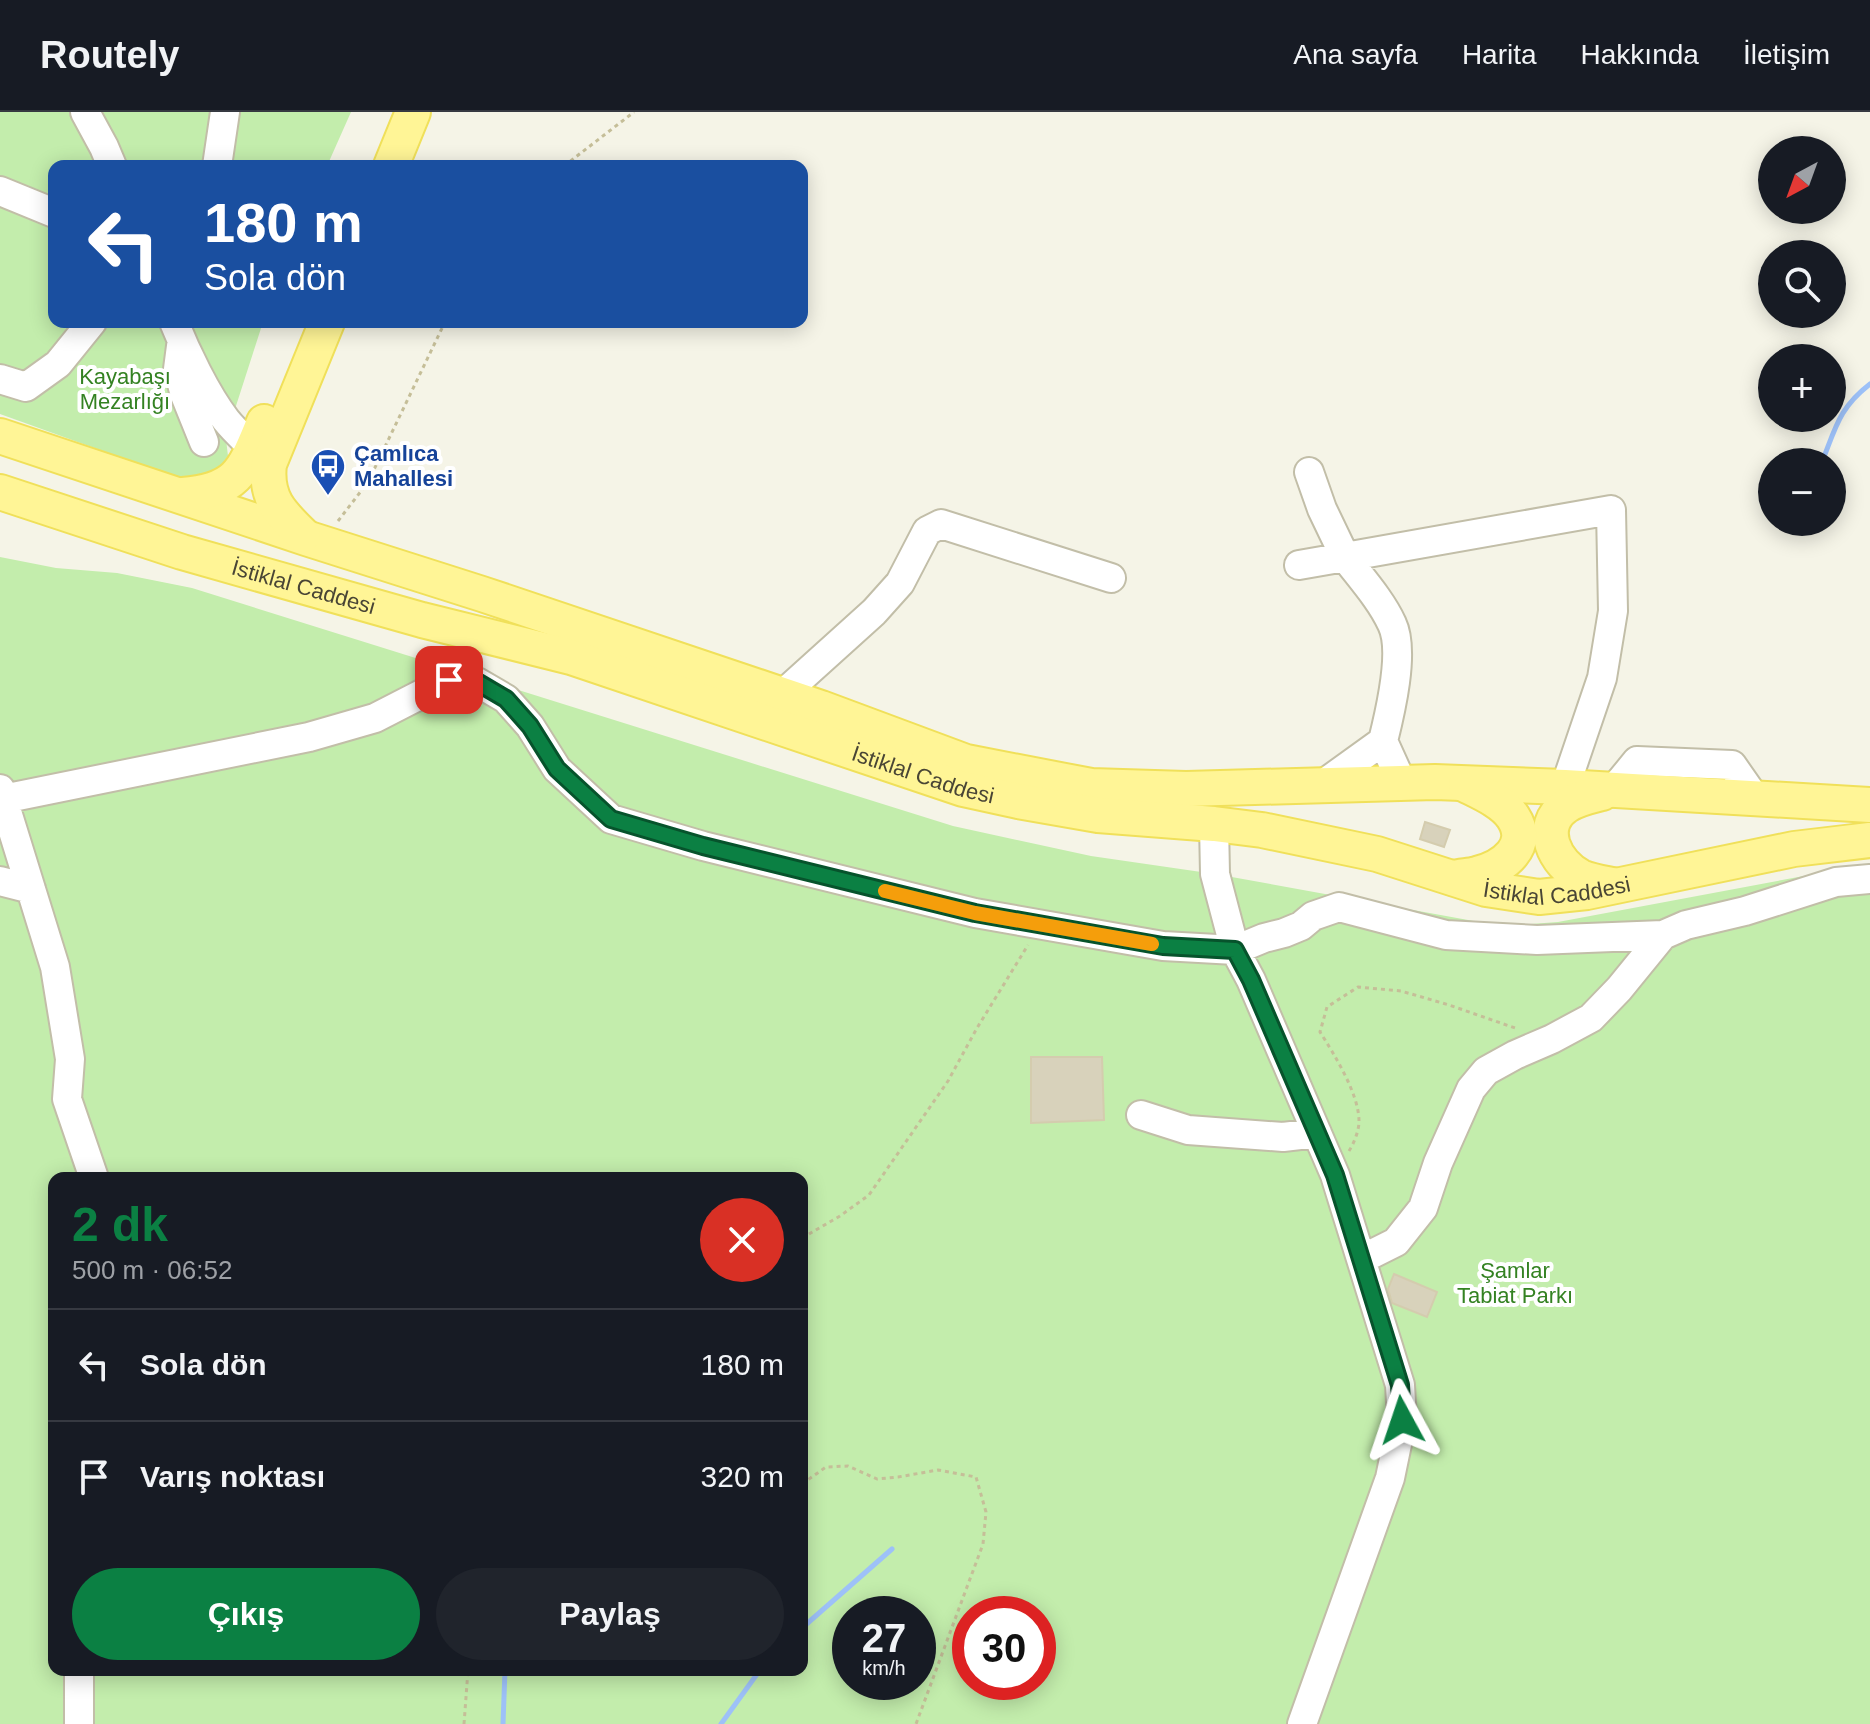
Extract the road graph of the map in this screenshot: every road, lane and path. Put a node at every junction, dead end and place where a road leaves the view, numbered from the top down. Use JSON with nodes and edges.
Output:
{"nodes":[{"id":1,"x":85,"y":112,"type":"edge"},
{"id":2,"x":225,"y":112,"type":"edge"},
{"id":3,"x":389,"y":112,"type":"edge"},
{"id":4,"x":413,"y":112,"type":"edge"},
{"id":5,"x":634,"y":112,"type":"edge"},
{"id":6,"x":109,"y":160,"type":"edge"},
{"id":7,"x":218,"y":160,"type":"edge"},
{"id":8,"x":369,"y":160,"type":"edge"},
{"id":9,"x":393,"y":160,"type":"edge"},
{"id":10,"x":572,"y":160,"type":"edge"},
{"id":11,"x":0,"y":191,"type":"edge"},
{"id":12,"x":48,"y":211,"type":"edge"},
{"id":13,"x":87,"y":328,"type":"edge"},
{"id":14,"x":181,"y":328,"type":"edge"},
{"id":15,"x":302,"y":328,"type":"edge"},
{"id":16,"x":325,"y":328,"type":"edge"},
{"id":17,"x":442,"y":328,"type":"edge"},
{"id":18,"x":0,"y":379,"type":"edge"},
{"id":19,"x":0,"y":436,"type":"edge"},
{"id":20,"x":204,"y":442,"type":"dead end"},
{"id":21,"x":245,"y":462,"type":"junction"},
{"id":22,"x":1309,"y":472,"type":"dead end"},
{"id":23,"x":270,"y":489,"type":"junction"},
{"id":24,"x":0,"y":492,"type":"edge"},
{"id":25,"x":180,"y":495,"type":"junction"},
{"id":26,"x":306,"y":538,"type":"junction"},
{"id":27,"x":1345,"y":557,"type":"junction"},
{"id":28,"x":1299,"y":565,"type":"dead end"},
{"id":29,"x":1111,"y":578,"type":"dead end"},
{"id":30,"x":782,"y":695,"type":"junction"},
{"id":31,"x":1383,"y":741,"type":"junction"},
{"id":32,"x":1402,"y":783,"type":"junction"},
{"id":33,"x":1461,"y":783,"type":"junction"},
{"id":34,"x":1322,"y":785,"type":"junction"},
{"id":35,"x":1565,"y":787,"type":"junction"},
{"id":36,"x":1614,"y":789,"type":"junction"},
{"id":37,"x":2,"y":794,"type":"edge"},
{"id":38,"x":1870,"y":805,"type":"edge"},
{"id":39,"x":1214,"y":824,"type":"junction"},
{"id":40,"x":1870,"y":840,"type":"edge"},
{"id":41,"x":1453,"y":878,"type":"junction"},
{"id":42,"x":1870,"y":879,"type":"edge"},
{"id":43,"x":0,"y":881,"type":"edge"},
{"id":44,"x":1612,"y":885,"type":"junction"},
{"id":45,"x":31,"y":889,"type":"junction"},
{"id":46,"x":1039,"y":924,"type":"junction"},
{"id":47,"x":1663,"y":935,"type":"junction"},
{"id":48,"x":1235,"y":950,"type":"junction"},
{"id":49,"x":1552,"y":1039,"type":"junction"},
{"id":50,"x":1141,"y":1115,"type":"dead end"},
{"id":51,"x":1317,"y":1133,"type":"junction"},
{"id":52,"x":92,"y":1172,"type":"edge"},
{"id":53,"x":1335,"y":1175,"type":"junction"},
{"id":54,"x":808,"y":1235,"type":"edge"},
{"id":55,"x":1362,"y":1259,"type":"junction"},
{"id":56,"x":808,"y":1480,"type":"edge"},
{"id":57,"x":79,"y":1676,"type":"edge"},
{"id":58,"x":468,"y":1676,"type":"edge"},
{"id":59,"x":79,"y":1724,"type":"edge"},
{"id":60,"x":464,"y":1724,"type":"edge"},
{"id":61,"x":916,"y":1724,"type":"edge"},
{"id":62,"x":1302,"y":1724,"type":"edge"}],
"edges":[{"from":1,"to":6,"type":"street"},
{"from":2,"to":7,"type":"street"},
{"from":3,"to":8,"type":"main road"},
{"from":4,"to":9,"type":"main road"},
{"from":5,"to":10,"type":"path"},
{"from":11,"to":12,"type":"street"},
{"from":13,"to":18,"type":"street"},
{"from":14,"to":20,"type":"street"},
{"from":14,"to":21,"type":"street"},
{"from":15,"to":21,"type":"main road"},
{"from":16,"to":23,"type":"main road"},
{"from":17,"to":26,"type":"path"},
{"from":19,"to":25,"type":"main road","name":"İstiklal Caddesi"},
{"from":21,"to":23,"type":"main road"},
{"from":21,"to":25,"type":"main road"},
{"from":22,"to":27,"type":"street"},
{"from":23,"to":26,"type":"main road"},
{"from":24,"to":39,"type":"main road","name":"İstiklal Caddesi"},
{"from":25,"to":26,"type":"main road","name":"İstiklal Caddesi"},
{"from":26,"to":30,"type":"main road","name":"İstiklal Caddesi"},
{"from":27,"to":28,"type":"street"},
{"from":27,"to":31,"type":"street"},
{"from":27,"to":35,"type":"street"},
{"from":29,"to":30,"type":"street"},
{"from":30,"to":34,"type":"main road","name":"İstiklal Caddesi"},
{"from":31,"to":32,"type":"street"},
{"from":31,"to":34,"type":"street"},
{"from":32,"to":33,"type":"main road","name":"İstiklal Caddesi"},
{"from":32,"to":34,"type":"main road","name":"İstiklal Caddesi"},
{"from":33,"to":35,"type":"main road","name":"İstiklal Caddesi"},
{"from":33,"to":41,"type":"main road"},
{"from":35,"to":36,"type":"main road","name":"İstiklal Caddesi"},
{"from":36,"to":38,"type":"main road","name":"İstiklal Caddesi"},
{"from":36,"to":44,"type":"main road"},
{"from":37,"to":45,"type":"street"},
{"from":37,"to":46,"type":"street"},
{"from":39,"to":41,"type":"main road","name":"İstiklal Caddesi"},
{"from":39,"to":48,"type":"street"},
{"from":40,"to":44,"type":"main road","name":"İstiklal Caddesi"},
{"from":41,"to":44,"type":"main road","name":"İstiklal Caddesi"},
{"from":42,"to":47,"type":"street"},
{"from":43,"to":45,"type":"street"},
{"from":45,"to":52,"type":"street"},
{"from":46,"to":48,"type":"street"},
{"from":46,"to":54,"type":"path"},
{"from":47,"to":48,"type":"street"},
{"from":47,"to":49,"type":"street"},
{"from":48,"to":51,"type":"street"},
{"from":49,"to":53,"type":"path"},
{"from":49,"to":55,"type":"street"},
{"from":50,"to":51,"type":"street"},
{"from":51,"to":53,"type":"street"},
{"from":53,"to":55,"type":"street"},
{"from":55,"to":62,"type":"street"},
{"from":56,"to":61,"type":"path"},
{"from":57,"to":59,"type":"street"},
{"from":58,"to":60,"type":"path"}]}
